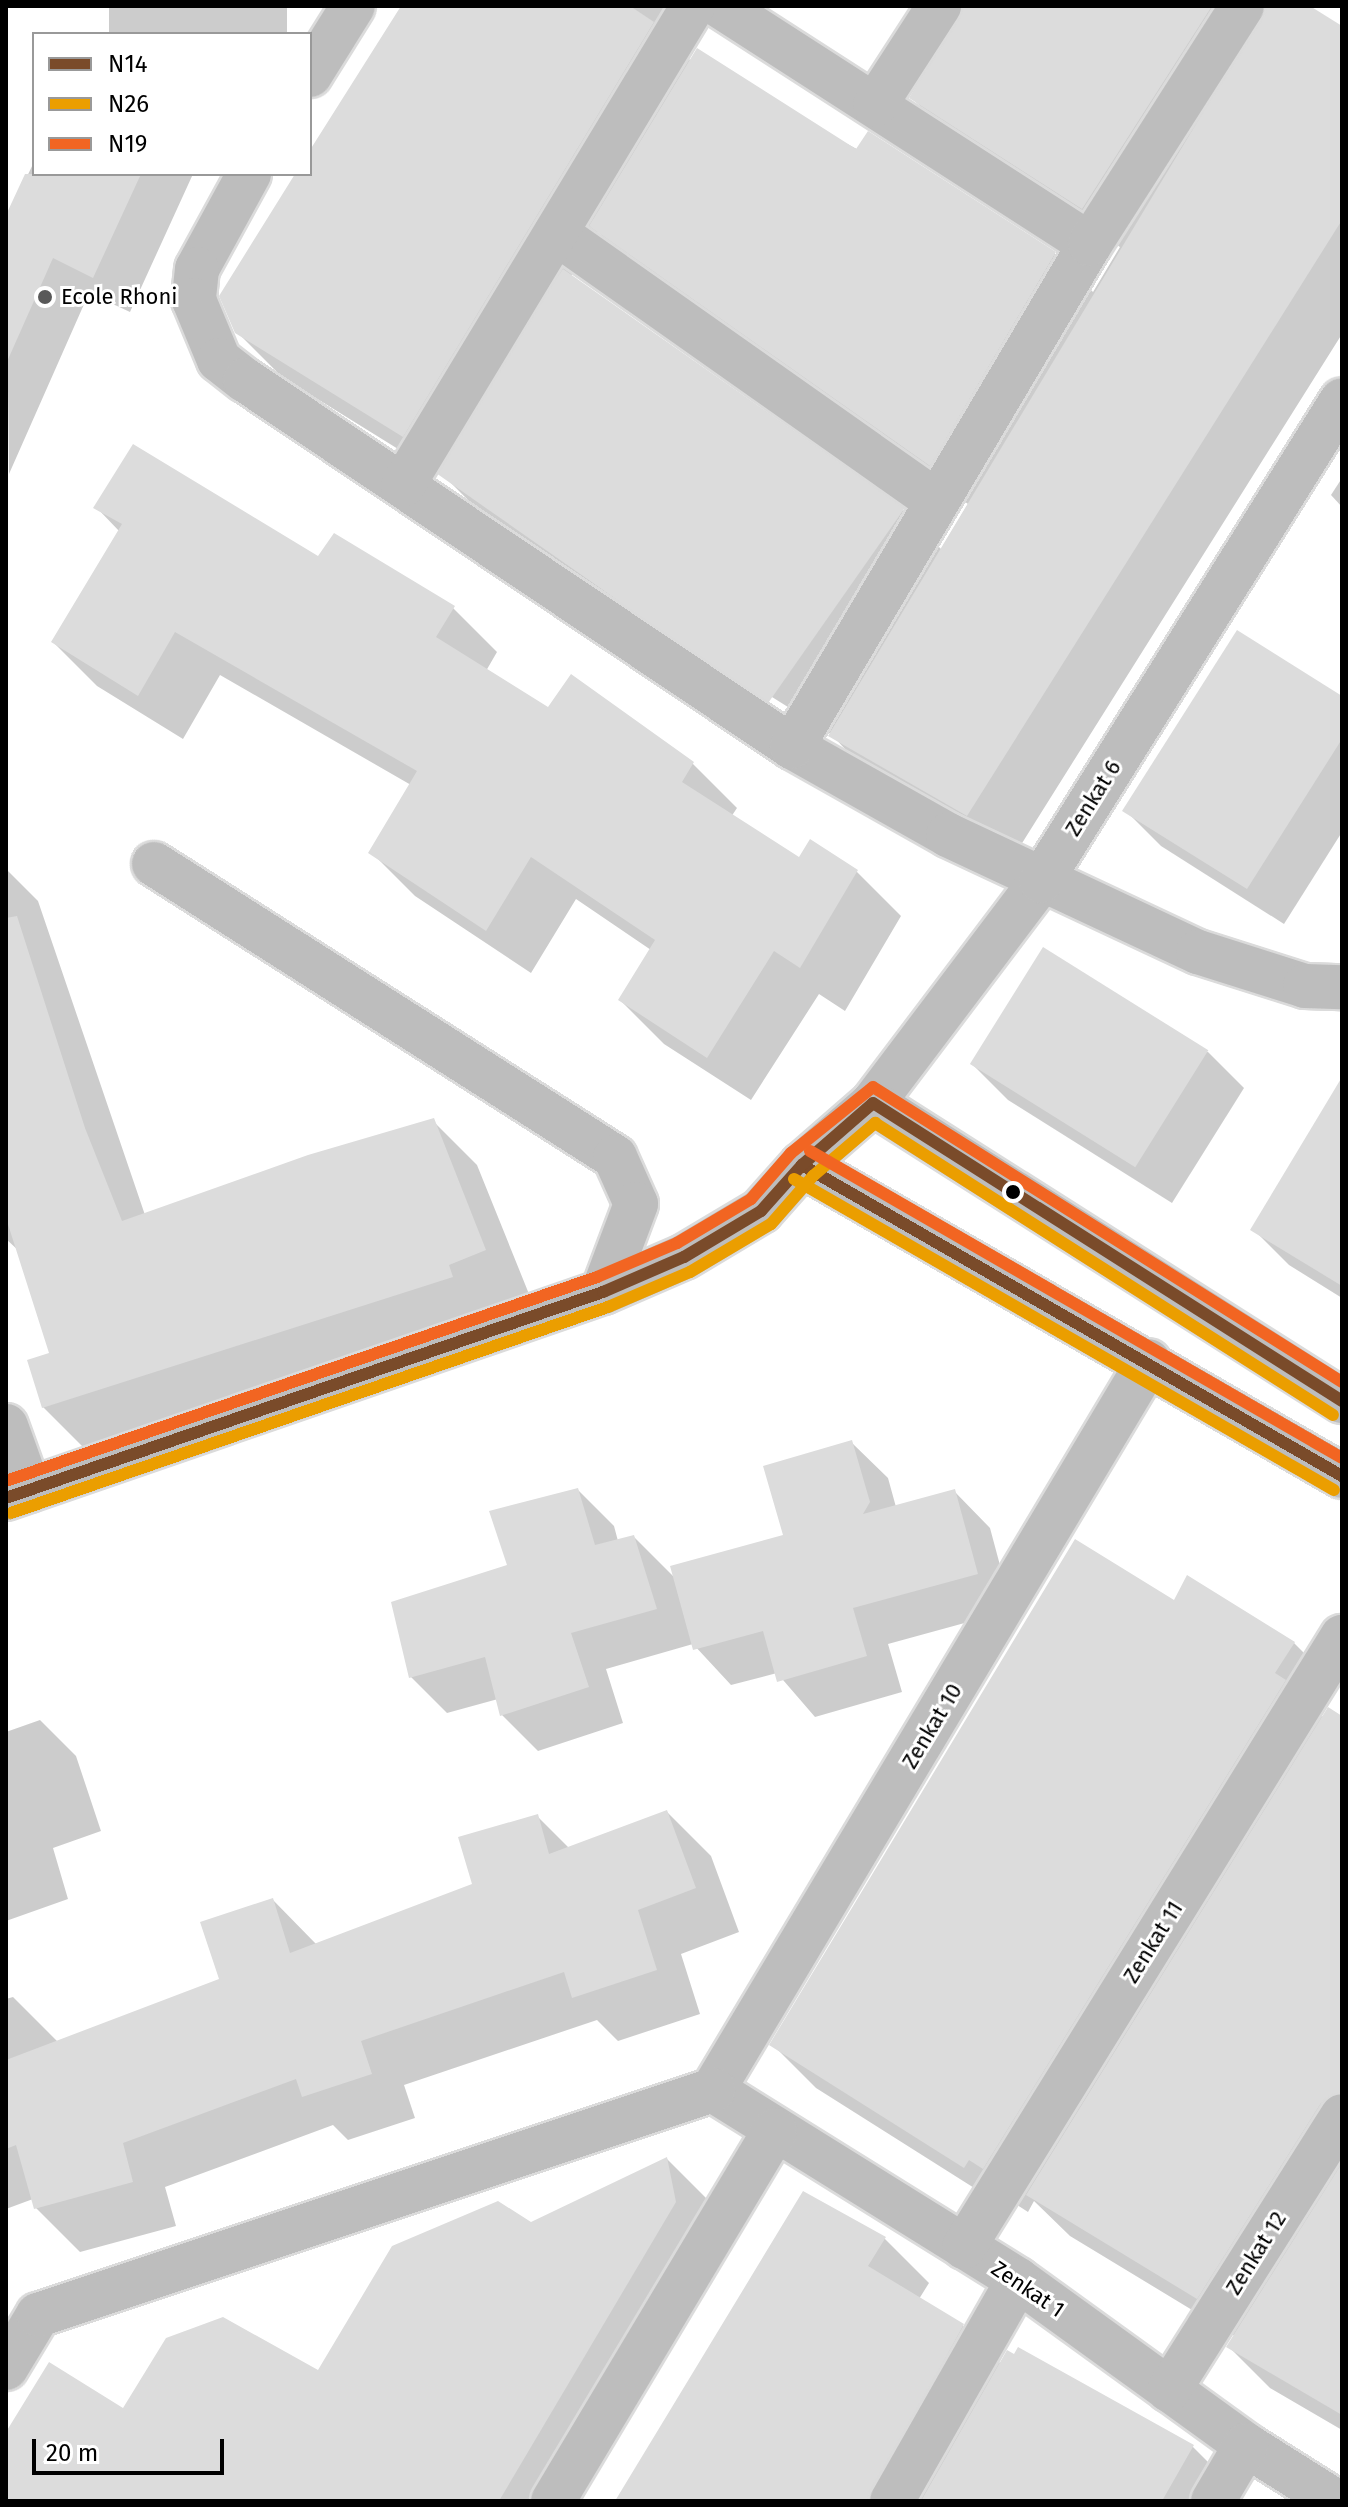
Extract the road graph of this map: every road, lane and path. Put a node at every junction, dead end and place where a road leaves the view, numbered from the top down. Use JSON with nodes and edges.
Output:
{"nodes":[{"id":1,"x":353,"y":6,"type":"edge"},
{"id":2,"x":693,"y":6,"type":"edge"},
{"id":3,"x":720,"y":6,"type":"edge"},
{"id":4,"x":939,"y":6,"type":"edge"},
{"id":5,"x":1242,"y":6,"type":"edge"},
{"id":6,"x":312,"y":72,"type":"edge"},
{"id":7,"x":875,"y":105,"type":"junction"},
{"id":8,"x":248,"y":176,"type":"edge"},
{"id":9,"x":556,"y":233,"type":"junction"},
{"id":10,"x":1090,"y":244,"type":"junction"},
{"id":11,"x":1342,"y":400,"type":"edge"},
{"id":12,"x":403,"y":485,"type":"junction"},
{"id":13,"x":936,"y":501,"type":"junction"},
{"id":14,"x":792,"y":747,"type":"junction"},
{"id":15,"x":154,"y":864,"type":"dead end"},
{"id":16,"x":1041,"y":881,"type":"junction"},
{"id":17,"x":1342,"y":987,"type":"edge"},
{"id":18,"x":873,"y":1103,"type":"junction"},
{"id":19,"x":802,"y":1165,"type":"junction"},
{"id":20,"x":603,"y":1292,"type":"junction"},
{"id":21,"x":1149,"y":1361,"type":"junction"},
{"id":22,"x":1342,"y":1401,"type":"edge"},
{"id":23,"x":6,"y":1426,"type":"edge"},
{"id":24,"x":1342,"y":1476,"type":"edge"},
{"id":25,"x":18,"y":1494,"type":"edge"},
{"id":26,"x":1342,"y":1637,"type":"edge"},
{"id":27,"x":713,"y":2090,"type":"junction"},
{"id":28,"x":1342,"y":2116,"type":"edge"},
{"id":29,"x":775,"y":2130,"type":"junction"},
{"id":30,"x":964,"y":2247,"type":"junction"},
{"id":31,"x":1018,"y":2280,"type":"junction"},
{"id":32,"x":6,"y":2368,"type":"edge"},
{"id":33,"x":1169,"y":2390,"type":"junction"},
{"id":34,"x":1246,"y":2445,"type":"junction"},
{"id":35,"x":553,"y":2501,"type":"edge"},
{"id":36,"x":892,"y":2501,"type":"edge"},
{"id":37,"x":1213,"y":2501,"type":"edge"},
{"id":38,"x":1335,"y":2501,"type":"edge"}],
"edges":[{"from":1,"to":6,"type":"street"},
{"from":2,"to":9,"type":"street"},
{"from":3,"to":7,"type":"street"},
{"from":4,"to":7,"type":"street"},
{"from":5,"to":10,"type":"street"},
{"from":7,"to":10,"type":"street"},
{"from":8,"to":12,"type":"street"},
{"from":9,"to":12,"type":"street"},
{"from":9,"to":13,"type":"street"},
{"from":10,"to":13,"type":"street"},
{"from":11,"to":16,"type":"street","name":"Zenkat 6"},
{"from":12,"to":14,"type":"street"},
{"from":13,"to":14,"type":"street"},
{"from":14,"to":16,"type":"street"},
{"from":15,"to":20,"type":"street"},
{"from":16,"to":17,"type":"street"},
{"from":16,"to":18,"type":"street","name":"Zenkat 6"},
{"from":18,"to":19,"type":"street","name":"Zenkat 6"},
{"from":18,"to":22,"type":"street"},
{"from":19,"to":20,"type":"street","name":"Zenkat 6"},
{"from":19,"to":21,"type":"street"},
{"from":20,"to":25,"type":"street","name":"Zenkat 6"},
{"from":21,"to":24,"type":"street"},
{"from":21,"to":27,"type":"street","name":"Zenkat 10"},
{"from":23,"to":25,"type":"street"},
{"from":26,"to":30,"type":"street","name":"Zenkat 11"},
{"from":27,"to":29,"type":"street","name":"Zenkat 1"},
{"from":27,"to":32,"type":"street"},
{"from":28,"to":33,"type":"street","name":"Zenkat 12"},
{"from":29,"to":30,"type":"street","name":"Zenkat 1"},
{"from":29,"to":35,"type":"street"},
{"from":30,"to":31,"type":"street","name":"Zenkat 1"},
{"from":31,"to":33,"type":"street","name":"Zenkat 1"},
{"from":31,"to":36,"type":"street"},
{"from":33,"to":34,"type":"street","name":"Zenkat 1"},
{"from":34,"to":37,"type":"street"},
{"from":34,"to":38,"type":"street","name":"Zenkat 1"}]}
